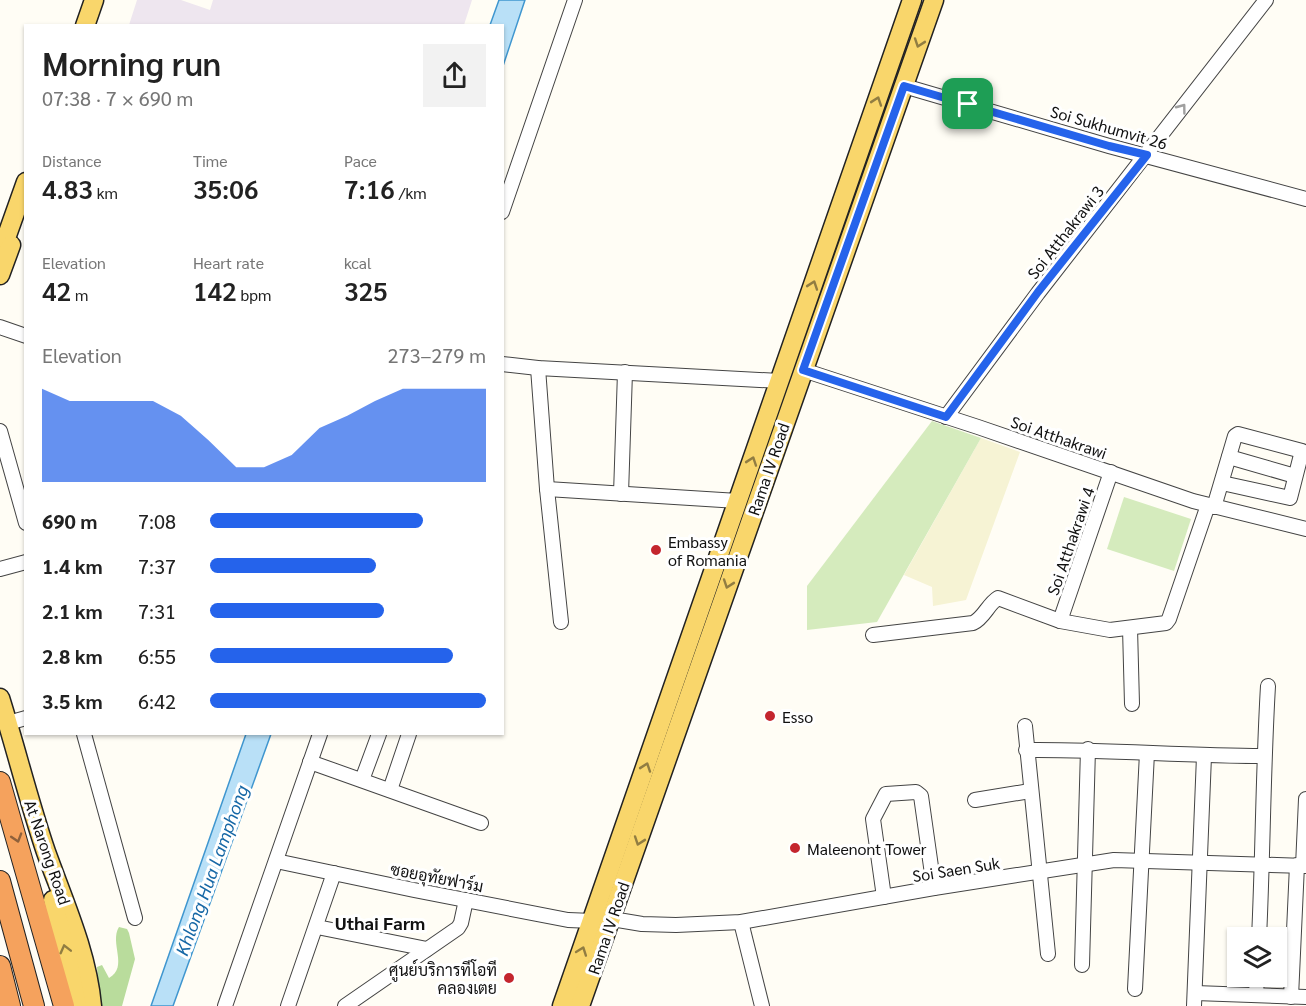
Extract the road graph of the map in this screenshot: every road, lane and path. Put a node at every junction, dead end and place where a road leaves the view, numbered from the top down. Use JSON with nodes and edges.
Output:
{"nodes":[{"id":1,"x":85,"y":0,"type":"edge"},
{"id":2,"x":94,"y":0,"type":"edge"},
{"id":3,"x":575,"y":0,"type":"edge"},
{"id":4,"x":912,"y":0,"type":"edge"},
{"id":5,"x":934,"y":0,"type":"edge"},
{"id":6,"x":1266,"y":0,"type":"edge"},
{"id":7,"x":78,"y":24,"type":"edge"},
{"id":8,"x":86,"y":24,"type":"edge"},
{"id":9,"x":904,"y":86,"type":"junction"},
{"id":10,"x":1147,"y":155,"type":"junction"},
{"id":11,"x":24,"y":188,"type":"edge"},
{"id":12,"x":1306,"y":199,"type":"edge"},
{"id":13,"x":504,"y":206,"type":"edge"},
{"id":14,"x":24,"y":212,"type":"edge"},
{"id":15,"x":0,"y":255,"type":"edge"},
{"id":16,"x":0,"y":275,"type":"edge"},
{"id":17,"x":0,"y":327,"type":"edge"},
{"id":18,"x":24,"y":335,"type":"edge"},
{"id":19,"x":504,"y":364,"type":"edge"},
{"id":20,"x":538,"y":368,"type":"junction"},
{"id":21,"x":625,"y":372,"type":"junction"},
{"id":22,"x":790,"y":372,"type":"junction"},
{"id":23,"x":946,"y":417,"type":"junction"},
{"id":24,"x":0,"y":431,"type":"edge"},
{"id":25,"x":1304,"y":446,"type":"edge"},
{"id":26,"x":1229,"y":457,"type":"junction"},
{"id":27,"x":1111,"y":472,"type":"junction"},
{"id":28,"x":1295,"y":476,"type":"junction"},
{"id":29,"x":1222,"y":483,"type":"junction"},
{"id":30,"x":547,"y":489,"type":"junction"},
{"id":31,"x":621,"y":494,"type":"junction"},
{"id":32,"x":738,"y":501,"type":"junction"},
{"id":33,"x":1211,"y":506,"type":"junction"},
{"id":34,"x":24,"y":516,"type":"edge"},
{"id":35,"x":1306,"y":529,"type":"edge"},
{"id":36,"x":24,"y":563,"type":"edge"},
{"id":37,"x":0,"y":569,"type":"edge"},
{"id":38,"x":1060,"y":621,"type":"junction"},
{"id":39,"x":561,"y":622,"type":"dead end"},
{"id":40,"x":1130,"y":628,"type":"junction"},
{"id":41,"x":873,"y":635,"type":"dead end"},
{"id":42,"x":1268,"y":686,"type":"dead end"},
{"id":43,"x":0,"y":698,"type":"edge"},
{"id":44,"x":1132,"y":704,"type":"dead end"},
{"id":45,"x":24,"y":719,"type":"edge"},
{"id":46,"x":3,"y":726,"type":"edge"},
{"id":47,"x":1025,"y":726,"type":"dead end"},
{"id":48,"x":84,"y":735,"type":"edge"},
{"id":49,"x":320,"y":735,"type":"edge"},
{"id":50,"x":379,"y":735,"type":"edge"},
{"id":51,"x":409,"y":735,"type":"edge"},
{"id":52,"x":1088,"y":749,"type":"junction"},
{"id":53,"x":1026,"y":750,"type":"junction"},
{"id":54,"x":1147,"y":753,"type":"junction"},
{"id":55,"x":1204,"y":756,"type":"junction"},
{"id":56,"x":1263,"y":756,"type":"junction"},
{"id":57,"x":310,"y":762,"type":"junction"},
{"id":58,"x":362,"y":780,"type":"junction"},
{"id":59,"x":0,"y":782,"type":"edge"},
{"id":60,"x":390,"y":790,"type":"junction"},
{"id":61,"x":1030,"y":792,"type":"junction"},
{"id":62,"x":1306,"y":799,"type":"edge"},
{"id":63,"x":975,"y":800,"type":"dead end"},
{"id":64,"x":481,"y":823,"type":"dead end"},
{"id":65,"x":276,"y":861,"type":"junction"},
{"id":66,"x":1140,"y":861,"type":"junction"},
{"id":67,"x":1202,"y":862,"type":"junction"},
{"id":68,"x":1262,"y":865,"type":"junction"},
{"id":69,"x":1085,"y":866,"type":"junction"},
{"id":70,"x":1302,"y":866,"type":"edge"},
{"id":71,"x":334,"y":873,"type":"junction"},
{"id":72,"x":1040,"y":873,"type":"junction"},
{"id":73,"x":0,"y":882,"type":"edge"},
{"id":74,"x":934,"y":888,"type":"junction"},
{"id":75,"x":884,"y":897,"type":"junction"},
{"id":76,"x":466,"y":900,"type":"junction"},
{"id":77,"x":135,"y":918,"type":"dead end"},
{"id":78,"x":612,"y":919,"type":"junction"},
{"id":79,"x":593,"y":921,"type":"junction"},
{"id":80,"x":741,"y":922,"type":"junction"},
{"id":81,"x":317,"y":927,"type":"junction"},
{"id":82,"x":1259,"y":927,"type":"edge"},
{"id":83,"x":428,"y":948,"type":"junction"},
{"id":84,"x":1048,"y":954,"type":"dead end"},
{"id":85,"x":1082,"y":965,"type":"dead end"},
{"id":86,"x":0,"y":966,"type":"edge"},
{"id":87,"x":1256,"y":987,"type":"edge"},
{"id":88,"x":1135,"y":989,"type":"dead end"},
{"id":89,"x":1256,"y":995,"type":"junction"},
{"id":90,"x":1291,"y":997,"type":"junction"},
{"id":91,"x":1306,"y":997,"type":"edge"},
{"id":92,"x":1195,"y":1000,"type":"edge"},
{"id":93,"x":10,"y":1006,"type":"edge"},
{"id":94,"x":34,"y":1006,"type":"edge"},
{"id":95,"x":64,"y":1006,"type":"edge"},
{"id":96,"x":76,"y":1006,"type":"edge"},
{"id":97,"x":92,"y":1006,"type":"edge"},
{"id":98,"x":225,"y":1006,"type":"edge"},
{"id":99,"x":288,"y":1006,"type":"edge"},
{"id":100,"x":345,"y":1006,"type":"edge"},
{"id":101,"x":562,"y":1006,"type":"edge"},
{"id":102,"x":580,"y":1006,"type":"edge"},
{"id":103,"x":762,"y":1006,"type":"edge"}],
"edges":[{"from":1,"to":7,"type":"main road"},
{"from":2,"to":8,"type":"main road"},
{"from":3,"to":13,"type":"street"},
{"from":22,"to":4,"type":"main road","name":"Rama IV Road","one_way":true},
{"from":5,"to":9,"type":"main road","name":"Rama IV Road","one_way":true},
{"from":10,"to":6,"type":"street","name":"Soi Atthakrawi 3","one_way":true},
{"from":9,"to":10,"type":"street","name":"Soi Sukhumvit 26"},
{"from":9,"to":22,"type":"main road","name":"Rama IV Road"},
{"from":10,"to":12,"type":"street","name":"Soi Sukhumvit 26"},
{"from":10,"to":23,"type":"street","name":"Soi Atthakrawi 3"},
{"from":11,"to":15,"type":"main road"},
{"from":14,"to":16,"type":"main road"},
{"from":17,"to":18,"type":"street"},
{"from":19,"to":20,"type":"street","name":"Soi Atthakrawi"},
{"from":20,"to":21,"type":"street","name":"Soi Atthakrawi"},
{"from":20,"to":30,"type":"street"},
{"from":21,"to":22,"type":"street","name":"Soi Atthakrawi"},
{"from":21,"to":31,"type":"street"},
{"from":22,"to":23,"type":"street","name":"Soi Atthakrawi"},
{"from":32,"to":22,"type":"main road","name":"Rama IV Road","one_way":true},
{"from":22,"to":78,"type":"main road","name":"Rama IV Road","one_way":true},
{"from":23,"to":27,"type":"street","name":"Soi Atthakrawi"},
{"from":24,"to":34,"type":"street"},
{"from":25,"to":26,"type":"street"},
{"from":25,"to":28,"type":"street"},
{"from":26,"to":28,"type":"street"},
{"from":26,"to":29,"type":"street"},
{"from":27,"to":33,"type":"street","name":"Soi Atthakrawi"},
{"from":27,"to":38,"type":"street","name":"Soi Atthakrawi 4"},
{"from":28,"to":29,"type":"street"},
{"from":29,"to":33,"type":"street"},
{"from":30,"to":31,"type":"street"},
{"from":30,"to":39,"type":"street"},
{"from":31,"to":32,"type":"street"},
{"from":79,"to":32,"type":"main road","name":"Rama IV Road","one_way":true},
{"from":33,"to":35,"type":"street","name":"Soi Atthakrawi"},
{"from":33,"to":40,"type":"street"},
{"from":36,"to":37,"type":"street"},
{"from":38,"to":40,"type":"street"},
{"from":38,"to":41,"type":"street"},
{"from":40,"to":44,"type":"street"},
{"from":42,"to":56,"type":"street"},
{"from":43,"to":46,"type":"main road","name":"At Narong Road"},
{"from":45,"to":46,"type":"street"},
{"from":96,"to":46,"type":"main road","name":"At Narong Road","one_way":true},
{"from":46,"to":97,"type":"main road","name":"At Narong Road"},
{"from":47,"to":53,"type":"street"},
{"from":48,"to":77,"type":"street"},
{"from":49,"to":57,"type":"street"},
{"from":50,"to":58,"type":"street"},
{"from":51,"to":60,"type":"street"},
{"from":52,"to":53,"type":"street"},
{"from":52,"to":54,"type":"street"},
{"from":52,"to":69,"type":"street"},
{"from":53,"to":61,"type":"street"},
{"from":54,"to":55,"type":"street"},
{"from":54,"to":66,"type":"street"},
{"from":55,"to":56,"type":"street"},
{"from":55,"to":67,"type":"street"},
{"from":56,"to":68,"type":"street"},
{"from":57,"to":58,"type":"street"},
{"from":57,"to":65,"type":"street"},
{"from":58,"to":60,"type":"street"},
{"from":59,"to":95,"type":"highway","one_way":true},
{"from":60,"to":64,"type":"street"},
{"from":61,"to":63,"type":"street"},
{"from":61,"to":72,"type":"street"},
{"from":62,"to":70,"type":"street"},
{"from":65,"to":71,"type":"street","name":"ซอยอุทัยฟาร์ม"},
{"from":65,"to":98,"type":"street"},
{"from":66,"to":67,"type":"street","name":"Soi Saen Suk"},
{"from":66,"to":69,"type":"street","name":"Soi Saen Suk"},
{"from":66,"to":88,"type":"street"},
{"from":67,"to":68,"type":"street","name":"Soi Saen Suk"},
{"from":67,"to":92,"type":"street"},
{"from":68,"to":70,"type":"street","name":"Soi Saen Suk"},
{"from":68,"to":82,"type":"street"},
{"from":69,"to":72,"type":"street","name":"Soi Saen Suk"},
{"from":69,"to":85,"type":"street"},
{"from":70,"to":90,"type":"street"},
{"from":71,"to":76,"type":"street","name":"ซอยอุทัยฟาร์ม"},
{"from":71,"to":81,"type":"street"},
{"from":72,"to":74,"type":"street","name":"Soi Saen Suk"},
{"from":72,"to":84,"type":"street"},
{"from":73,"to":94,"type":"highway"},
{"from":74,"to":75,"type":"street","name":"Soi Saen Suk"},
{"from":74,"to":75,"type":"street"},
{"from":75,"to":80,"type":"street","name":"Soi Saen Suk"},
{"from":76,"to":79,"type":"street","name":"ซอยอุทัยฟาร์ม"},
{"from":76,"to":83,"type":"street"},
{"from":78,"to":80,"type":"street","name":"Soi Saen Suk"},
{"from":78,"to":102,"type":"main road","name":"Rama IV Road"},
{"from":101,"to":79,"type":"main road","name":"Rama IV Road","one_way":true},
{"from":80,"to":103,"type":"street"},
{"from":81,"to":83,"type":"street"},
{"from":81,"to":99,"type":"street"},
{"from":83,"to":100,"type":"street"},
{"from":86,"to":93,"type":"highway"},
{"from":87,"to":89,"type":"street"},
{"from":89,"to":90,"type":"street"},
{"from":89,"to":92,"type":"street"},
{"from":90,"to":91,"type":"street"}]}
